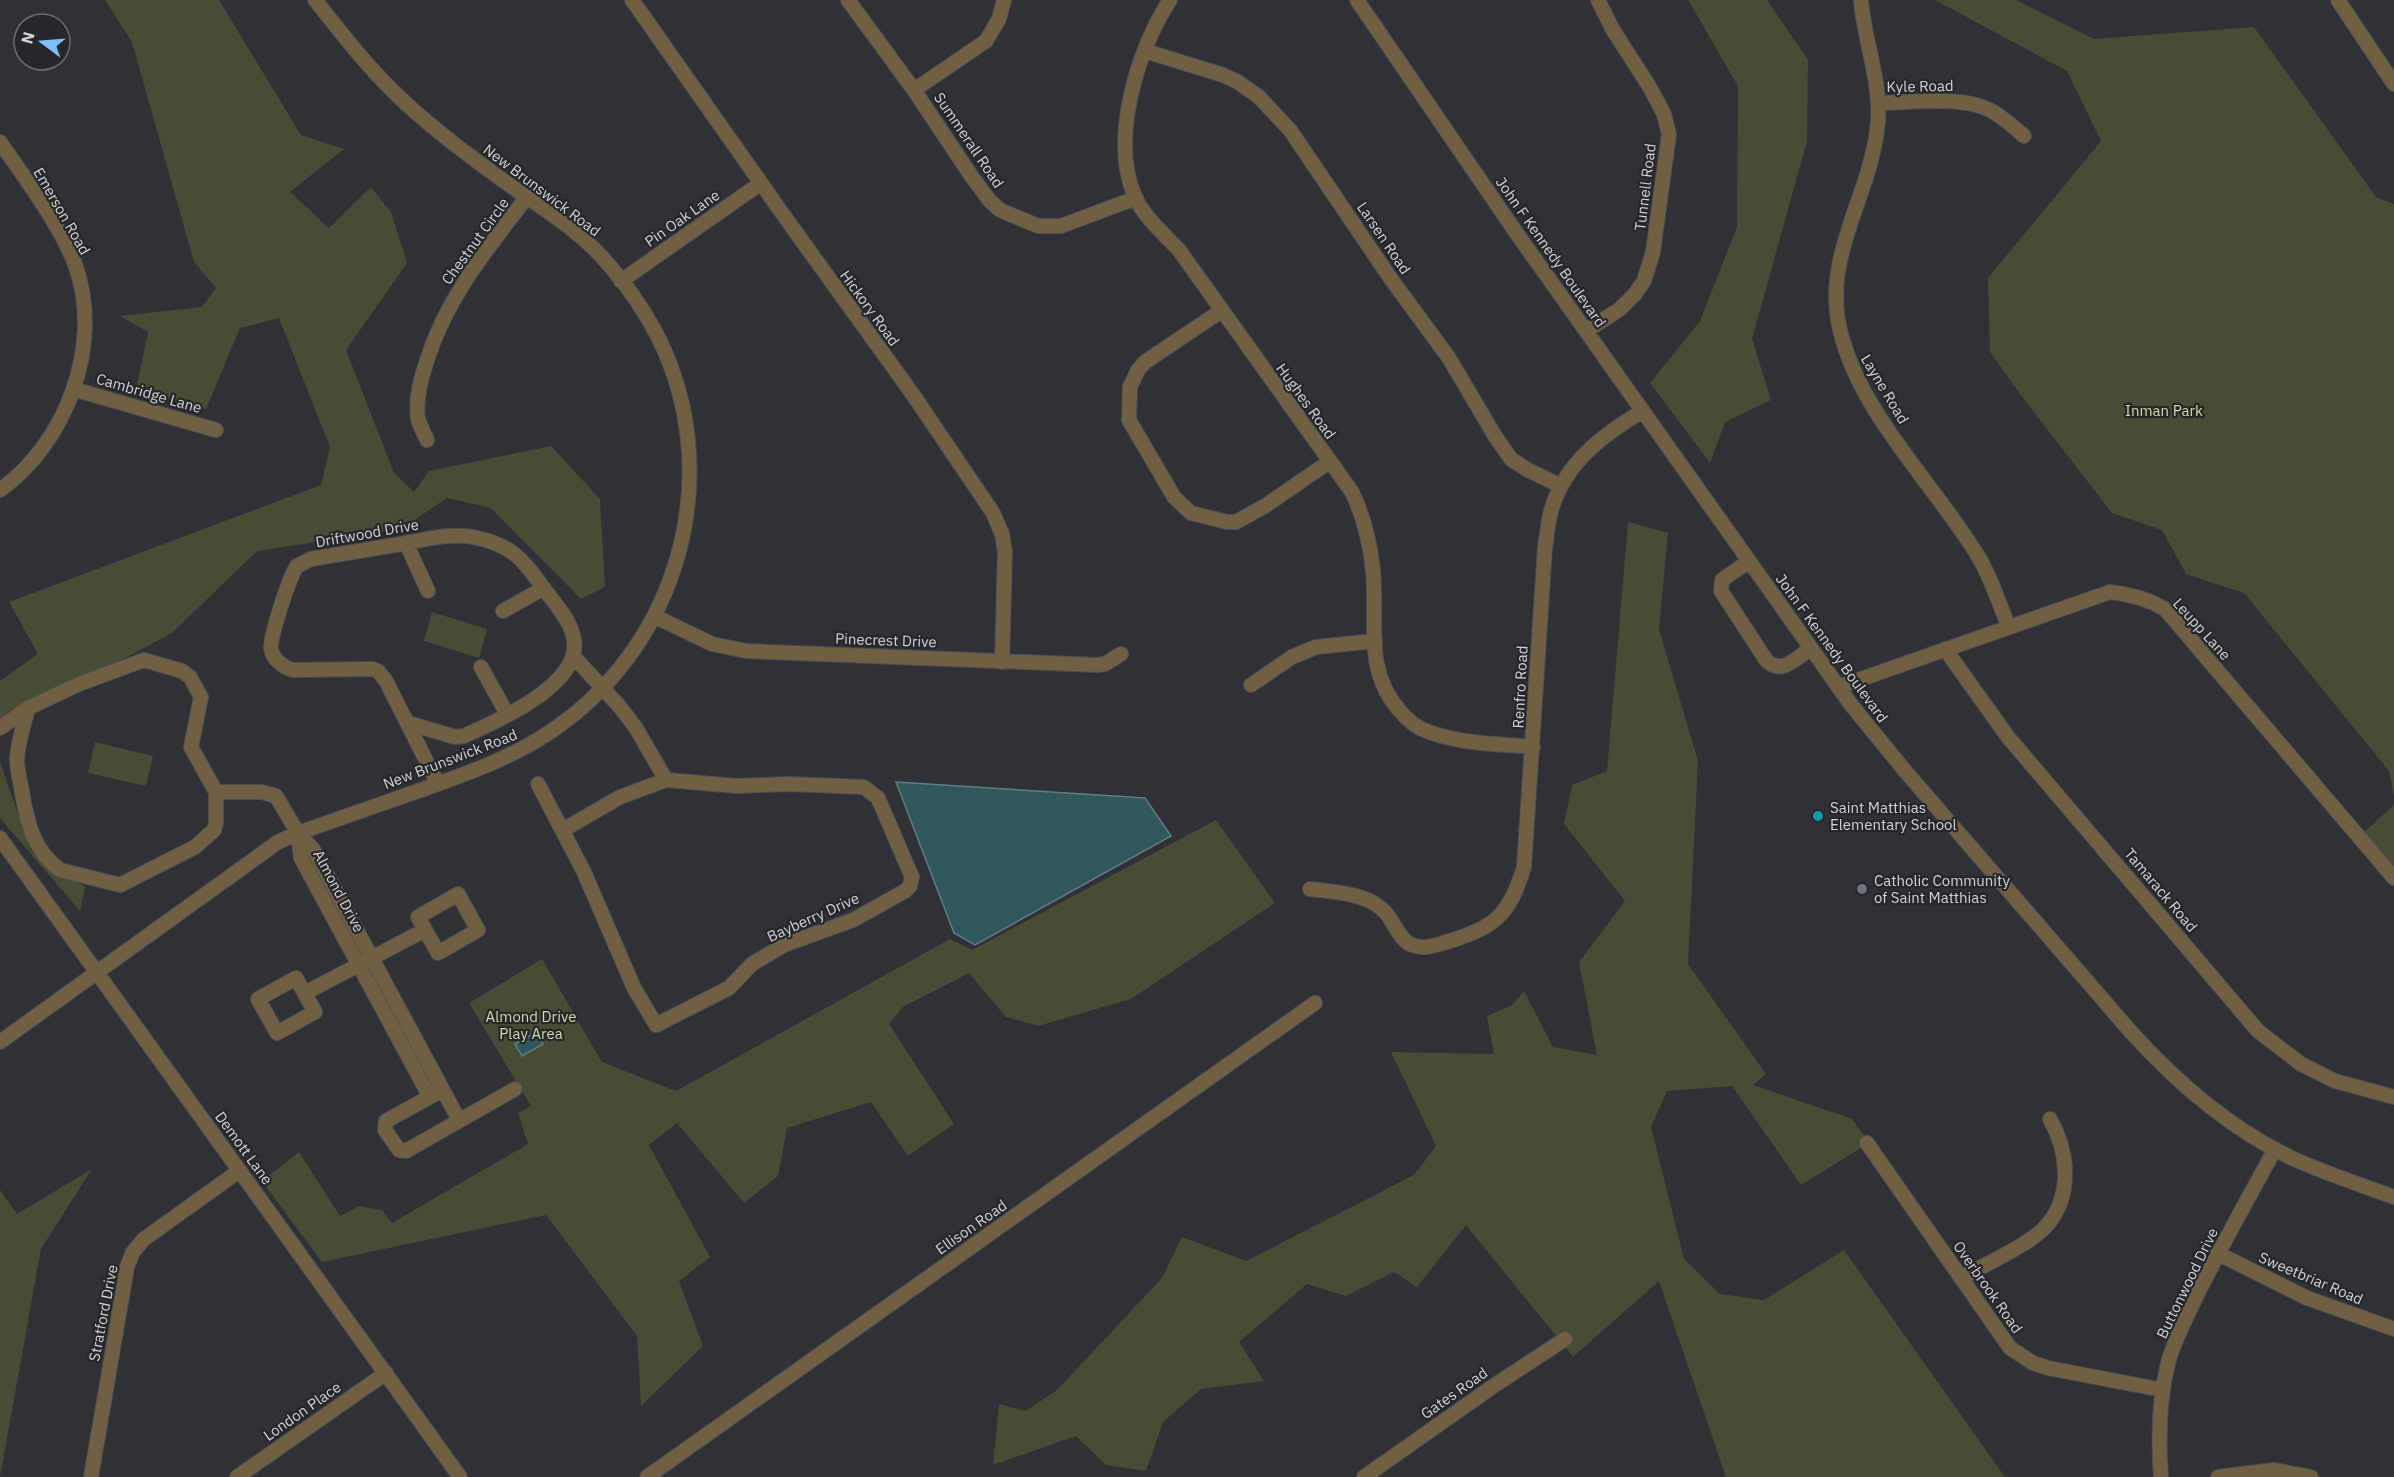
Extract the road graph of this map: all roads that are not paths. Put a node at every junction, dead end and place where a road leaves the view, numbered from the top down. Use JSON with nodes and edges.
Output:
{"nodes":[{"id":1,"x":315,"y":0,"type":"edge"},
{"id":2,"x":633,"y":0,"type":"edge"},
{"id":3,"x":848,"y":0,"type":"edge"},
{"id":4,"x":1004,"y":0,"type":"edge"},
{"id":5,"x":1170,"y":0,"type":"edge"},
{"id":6,"x":1358,"y":0,"type":"edge"},
{"id":7,"x":1598,"y":0,"type":"edge"},
{"id":8,"x":1861,"y":0,"type":"edge"},
{"id":9,"x":2338,"y":0,"type":"edge"},
{"id":10,"x":1145,"y":51,"type":"junction"},
{"id":11,"x":2394,"y":84,"type":"edge"},
{"id":12,"x":914,"y":90,"type":"junction"},
{"id":13,"x":1878,"y":103,"type":"junction"},
{"id":14,"x":2024,"y":136,"type":"dead end"},
{"id":15,"x":0,"y":142,"type":"edge"},
{"id":16,"x":761,"y":183,"type":"junction"},
{"id":17,"x":527,"y":198,"type":"junction"},
{"id":18,"x":1136,"y":198,"type":"junction"},
{"id":19,"x":621,"y":281,"type":"junction"},
{"id":20,"x":1221,"y":310,"type":"junction"},
{"id":21,"x":1586,"y":331,"type":"junction"},
{"id":22,"x":73,"y":389,"type":"junction"},
{"id":23,"x":1643,"y":411,"type":"junction"},
{"id":24,"x":216,"y":430,"type":"dead end"},
{"id":25,"x":427,"y":440,"type":"dead end"},
{"id":26,"x":1329,"y":462,"type":"junction"},
{"id":27,"x":1561,"y":486,"type":"junction"},
{"id":28,"x":0,"y":490,"type":"edge"},
{"id":29,"x":406,"y":543,"type":"junction"},
{"id":30,"x":1749,"y":561,"type":"junction"},
{"id":31,"x":544,"y":588,"type":"junction"},
{"id":32,"x":428,"y":591,"type":"dead end"},
{"id":33,"x":503,"y":611,"type":"dead end"},
{"id":34,"x":654,"y":616,"type":"junction"},
{"id":35,"x":2009,"y":627,"type":"junction"},
{"id":36,"x":1375,"y":641,"type":"junction"},
{"id":37,"x":1810,"y":648,"type":"junction"},
{"id":38,"x":1945,"y":649,"type":"junction"},
{"id":39,"x":1121,"y":654,"type":"dead end"},
{"id":40,"x":573,"y":656,"type":"junction"},
{"id":41,"x":1002,"y":662,"type":"junction"},
{"id":42,"x":481,"y":667,"type":"dead end"},
{"id":43,"x":1251,"y":685,"type":"dead end"},
{"id":44,"x":1838,"y":687,"type":"junction"},
{"id":45,"x":602,"y":689,"type":"junction"},
{"id":46,"x":28,"y":708,"type":"junction"},
{"id":47,"x":507,"y":714,"type":"junction"},
{"id":48,"x":408,"y":723,"type":"junction"},
{"id":49,"x":0,"y":728,"type":"edge"},
{"id":50,"x":1533,"y":747,"type":"junction"},
{"id":51,"x":666,"y":780,"type":"junction"},
{"id":52,"x":438,"y":784,"type":"junction"},
{"id":53,"x":538,"y":784,"type":"dead end"},
{"id":54,"x":216,"y":792,"type":"junction"},
{"id":55,"x":563,"y":830,"type":"junction"},
{"id":56,"x":297,"y":833,"type":"junction"},
{"id":57,"x":0,"y":838,"type":"edge"},
{"id":58,"x":2394,"y":878,"type":"edge"},
{"id":59,"x":1310,"y":888,"type":"dead end"},
{"id":60,"x":425,"y":930,"type":"junction"},
{"id":61,"x":366,"y":962,"type":"junction"},
{"id":62,"x":98,"y":971,"type":"junction"},
{"id":63,"x":305,"y":993,"type":"dead end"},
{"id":64,"x":1315,"y":1003,"type":"dead end"},
{"id":65,"x":0,"y":1042,"type":"edge"},
{"id":66,"x":443,"y":1089,"type":"junction"},
{"id":67,"x":515,"y":1089,"type":"dead end"},
{"id":68,"x":430,"y":1097,"type":"junction"},
{"id":69,"x":2394,"y":1097,"type":"edge"},
{"id":70,"x":2050,"y":1119,"type":"dead end"},
{"id":71,"x":459,"y":1120,"type":"junction"},
{"id":72,"x":1867,"y":1143,"type":"dead end"},
{"id":73,"x":2275,"y":1149,"type":"junction"},
{"id":74,"x":239,"y":1171,"type":"junction"},
{"id":75,"x":2394,"y":1197,"type":"edge"},
{"id":76,"x":2217,"y":1253,"type":"junction"},
{"id":77,"x":1961,"y":1278,"type":"junction"},
{"id":78,"x":2394,"y":1329,"type":"edge"},
{"id":79,"x":1565,"y":1339,"type":"dead end"},
{"id":80,"x":386,"y":1373,"type":"junction"},
{"id":81,"x":2163,"y":1390,"type":"junction"},
{"id":82,"x":91,"y":1477,"type":"edge"},
{"id":83,"x":237,"y":1477,"type":"edge"},
{"id":84,"x":460,"y":1477,"type":"edge"},
{"id":85,"x":647,"y":1477,"type":"edge"},
{"id":86,"x":1364,"y":1477,"type":"edge"},
{"id":87,"x":2161,"y":1477,"type":"edge"},
{"id":88,"x":2218,"y":1477,"type":"edge"},
{"id":89,"x":2311,"y":1477,"type":"edge"}],
"edges":[{"from":1,"to":17,"type":"street","name":"New Brunswick Road"},
{"from":2,"to":16,"type":"street","name":"Hickory Road"},
{"from":3,"to":12,"type":"street","name":"Summerall Road"},
{"from":4,"to":12,"type":"street"},
{"from":5,"to":10,"type":"street","name":"Hughes Road"},
{"from":6,"to":21,"type":"street","name":"John F Kennedy Boulevard"},
{"from":7,"to":21,"type":"street","name":"Tunnell Road"},
{"from":8,"to":13,"type":"street","name":"Layne Road"},
{"from":9,"to":11,"type":"street"},
{"from":10,"to":18,"type":"street","name":"Hughes Road"},
{"from":10,"to":27,"type":"street","name":"Larsen Road"},
{"from":12,"to":18,"type":"street","name":"Summerall Road"},
{"from":13,"to":14,"type":"street","name":"Kyle Road"},
{"from":13,"to":35,"type":"street","name":"Layne Road"},
{"from":15,"to":22,"type":"street","name":"Emerson Road"},
{"from":16,"to":19,"type":"street","name":"Pin Oak Lane"},
{"from":16,"to":41,"type":"street","name":"Hickory Road"},
{"from":17,"to":19,"type":"street","name":"New Brunswick Road"},
{"from":17,"to":25,"type":"street","name":"Chestnut Circle"},
{"from":18,"to":20,"type":"street","name":"Hughes Road"},
{"from":19,"to":34,"type":"street","name":"New Brunswick Road"},
{"from":20,"to":26,"type":"street","name":"Hughes Road"},
{"from":20,"to":26,"type":"street"},
{"from":21,"to":23,"type":"street","name":"John F Kennedy Boulevard"},
{"from":22,"to":24,"type":"street","name":"Cambridge Lane"},
{"from":22,"to":28,"type":"street","name":"Emerson Road"},
{"from":23,"to":27,"type":"street","name":"Renfro Road"},
{"from":23,"to":30,"type":"street","name":"John F Kennedy Boulevard"},
{"from":26,"to":36,"type":"street","name":"Hughes Road"},
{"from":27,"to":50,"type":"street","name":"Renfro Road"},
{"from":29,"to":31,"type":"street","name":"Driftwood Drive"},
{"from":29,"to":32,"type":"street"},
{"from":29,"to":48,"type":"street","name":"Driftwood Drive"},
{"from":30,"to":37,"type":"street","name":"John F Kennedy Boulevard"},
{"from":30,"to":37,"type":"street"},
{"from":31,"to":33,"type":"street"},
{"from":31,"to":40,"type":"street","name":"Driftwood Drive"},
{"from":34,"to":41,"type":"street","name":"Pinecrest Drive"},
{"from":34,"to":45,"type":"street","name":"New Brunswick Road"},
{"from":35,"to":38,"type":"street","name":"Leupp Lane"},
{"from":35,"to":58,"type":"street","name":"Leupp Lane"},
{"from":36,"to":43,"type":"street"},
{"from":36,"to":50,"type":"street","name":"Hughes Road"},
{"from":37,"to":44,"type":"street","name":"John F Kennedy Boulevard"},
{"from":38,"to":44,"type":"street","name":"Leupp Lane"},
{"from":38,"to":69,"type":"street","name":"Tamarack Road"},
{"from":39,"to":41,"type":"street","name":"Pinecrest Drive"},
{"from":40,"to":45,"type":"street"},
{"from":40,"to":47,"type":"street"},
{"from":42,"to":47,"type":"street"},
{"from":44,"to":73,"type":"street","name":"John F Kennedy Boulevard"},
{"from":45,"to":51,"type":"street"},
{"from":45,"to":52,"type":"street","name":"New Brunswick Road"},
{"from":46,"to":49,"type":"street"},
{"from":46,"to":54,"type":"street"},
{"from":46,"to":54,"type":"street"},
{"from":47,"to":48,"type":"street"},
{"from":48,"to":52,"type":"street","name":"Driftwood Drive"},
{"from":50,"to":59,"type":"street","name":"Renfro Road"},
{"from":51,"to":55,"type":"street","name":"Bayberry Drive"},
{"from":51,"to":55,"type":"street","name":"Bayberry Drive"},
{"from":52,"to":56,"type":"street","name":"New Brunswick Road"},
{"from":53,"to":55,"type":"street"},
{"from":54,"to":56,"type":"street","name":"Almond Drive"},
{"from":56,"to":61,"type":"street","name":"Almond Drive"},
{"from":56,"to":62,"type":"street","name":"New Brunswick Road"},
{"from":57,"to":62,"type":"street","name":"Demott Lane"},
{"from":60,"to":60,"type":"street"},
{"from":60,"to":61,"type":"street"},
{"from":61,"to":63,"type":"street"},
{"from":61,"to":66,"type":"street","name":"Almond Drive"},
{"from":61,"to":68,"type":"street","name":"Almond Drive"},
{"from":62,"to":65,"type":"street","name":"New Brunswick Road"},
{"from":62,"to":74,"type":"street","name":"Demott Lane"},
{"from":64,"to":85,"type":"street","name":"Ellison Road"},
{"from":66,"to":68,"type":"street"},
{"from":66,"to":71,"type":"street","name":"Almond Drive"},
{"from":67,"to":71,"type":"street"},
{"from":68,"to":71,"type":"street"},
{"from":70,"to":77,"type":"street"},
{"from":72,"to":77,"type":"street","name":"Overbrook Road"},
{"from":73,"to":75,"type":"street","name":"John F Kennedy Boulevard"},
{"from":73,"to":76,"type":"street","name":"Buttonwood Drive"},
{"from":74,"to":80,"type":"street","name":"Demott Lane"},
{"from":74,"to":82,"type":"street","name":"Stratford Drive"},
{"from":76,"to":78,"type":"street","name":"Sweetbriar Road"},
{"from":76,"to":81,"type":"street","name":"Buttonwood Drive"},
{"from":77,"to":81,"type":"street","name":"Overbrook Road"},
{"from":79,"to":86,"type":"street","name":"Gates Road"},
{"from":80,"to":83,"type":"street","name":"London Place"},
{"from":80,"to":84,"type":"street","name":"Demott Lane"},
{"from":81,"to":87,"type":"street","name":"Buttonwood Drive"},
{"from":88,"to":89,"type":"street"}]}
